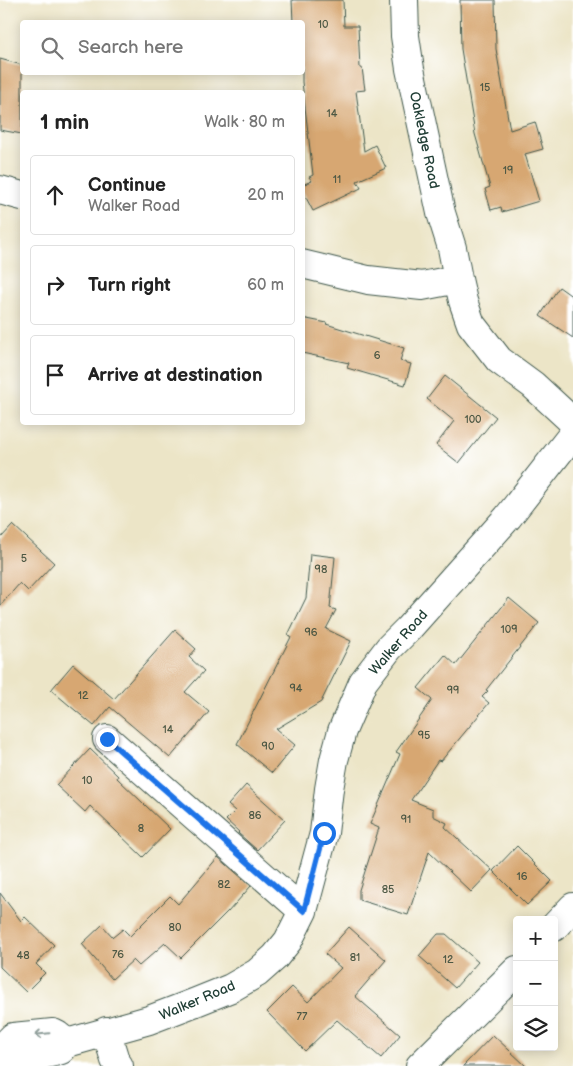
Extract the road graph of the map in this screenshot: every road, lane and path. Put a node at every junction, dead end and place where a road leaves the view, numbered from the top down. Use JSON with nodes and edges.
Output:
{"nodes":[{"id":1,"x":404,"y":0,"type":"edge"},
{"id":2,"x":0,"y":190,"type":"edge"},
{"id":3,"x":20,"y":195,"type":"edge"},
{"id":4,"x":305,"y":265,"type":"edge"},
{"id":5,"x":458,"y":279,"type":"junction"},
{"id":6,"x":573,"y":422,"type":"edge"},
{"id":7,"x":573,"y":434,"type":"edge"},
{"id":8,"x":107,"y":739,"type":"dead end"},
{"id":9,"x":573,"y":907,"type":"edge"},
{"id":10,"x":304,"y":911,"type":"junction"},
{"id":11,"x":558,"y":923,"type":"edge"},
{"id":12,"x":513,"y":974,"type":"edge"},
{"id":13,"x":106,"y":1031,"type":"junction"},
{"id":14,"x":0,"y":1055,"type":"edge"},
{"id":15,"x":119,"y":1066,"type":"edge"},
{"id":16,"x":420,"y":1066,"type":"edge"}],
"edges":[{"from":1,"to":5,"type":"street","name":"Oakledge Road"},
{"from":2,"to":3,"type":"street"},
{"from":4,"to":5,"type":"street"},
{"from":5,"to":6,"type":"street","name":"Oakledge Road"},
{"from":7,"to":10,"type":"street","name":"Walker Road"},
{"from":8,"to":10,"type":"street"},
{"from":9,"to":11,"type":"street"},
{"from":10,"to":13,"type":"street","name":"Walker Road"},
{"from":12,"to":16,"type":"street"},
{"from":13,"to":14,"type":"street","name":"Walker Road"},
{"from":13,"to":15,"type":"street"}]}
